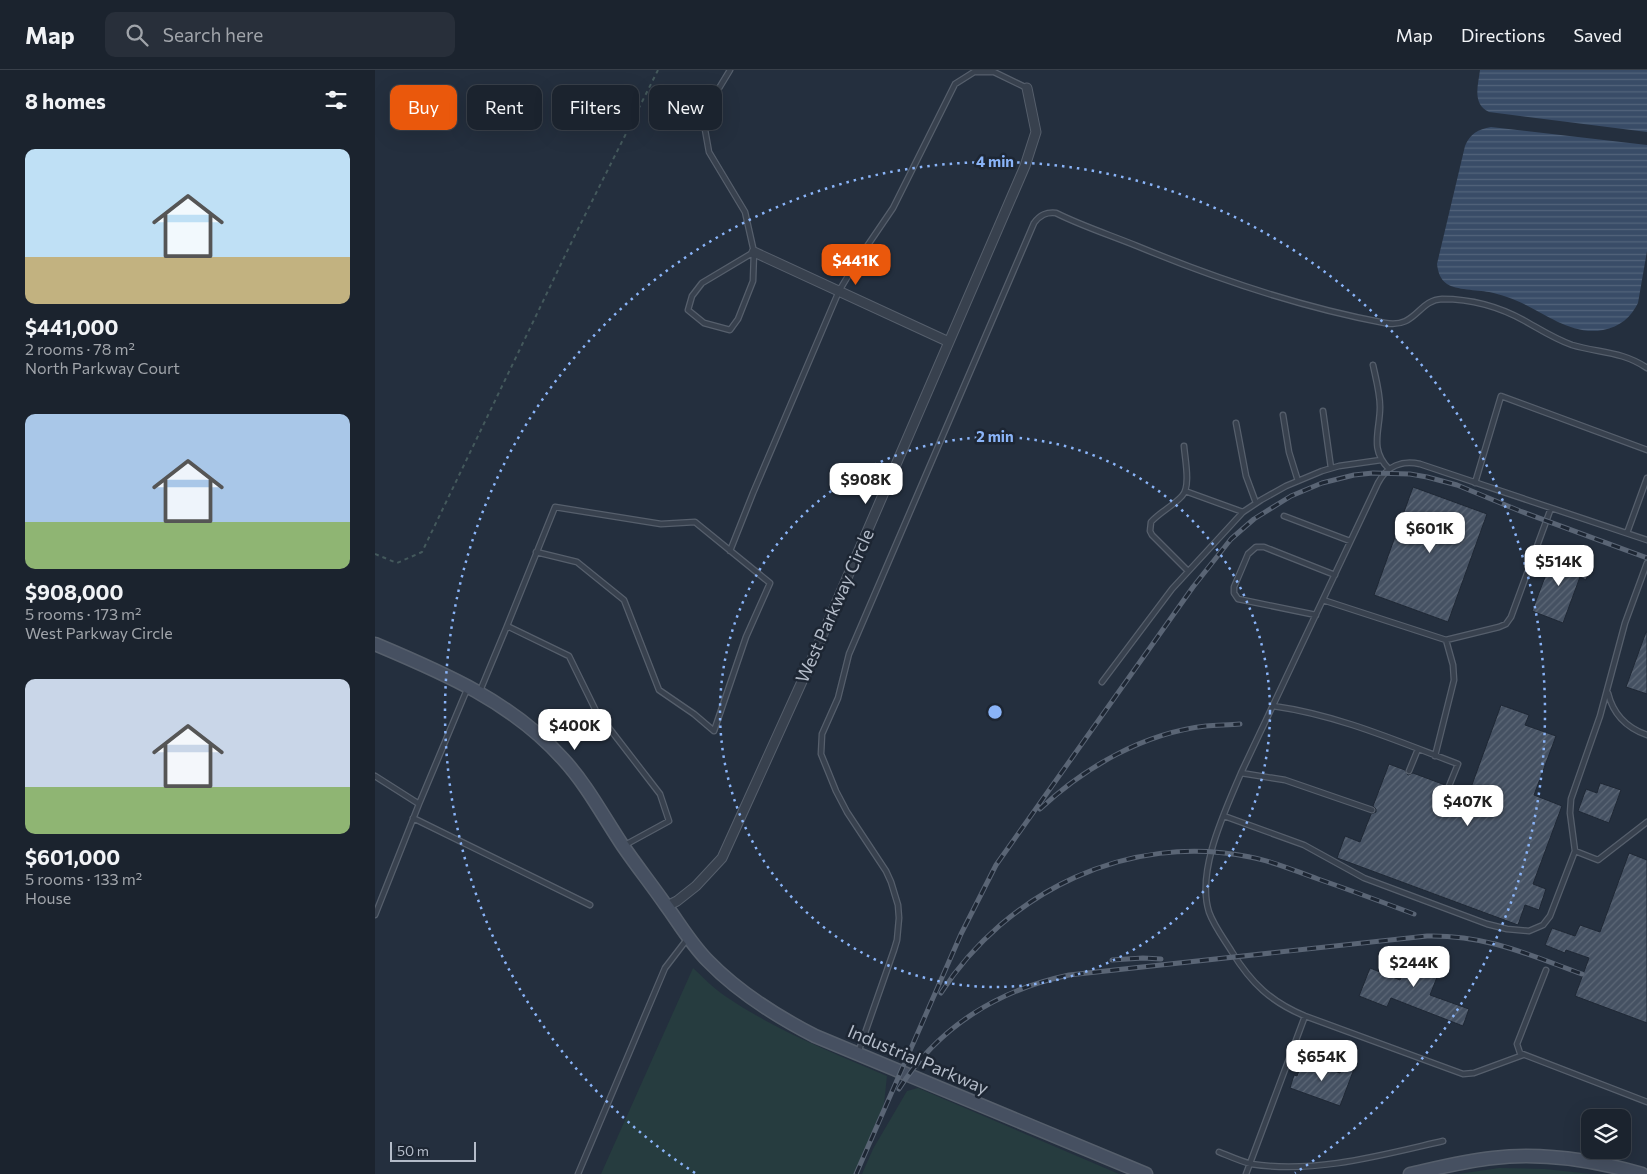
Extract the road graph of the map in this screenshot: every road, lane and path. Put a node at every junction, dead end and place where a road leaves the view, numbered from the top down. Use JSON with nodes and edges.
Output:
{"nodes":[{"id":1,"x":658,"y":70,"type":"edge"},
{"id":2,"x":730,"y":70,"type":"edge"},
{"id":3,"x":1027,"y":88,"type":"joint"},
{"id":4,"x":754,"y":252,"type":"junction"},
{"id":5,"x":839,"y":291,"type":"junction"},
{"id":6,"x":949,"y":342,"type":"junction"},
{"id":7,"x":1373,"y":365,"type":"dead end"},
{"id":8,"x":1647,"y":368,"type":"edge"},
{"id":9,"x":1323,"y":411,"type":"dead end"},
{"id":10,"x":1283,"y":415,"type":"dead end"},
{"id":11,"x":1236,"y":423,"type":"dead end"},
{"id":12,"x":1184,"y":446,"type":"dead end"},
{"id":13,"x":1647,"y":450,"type":"edge"},
{"id":14,"x":1381,"y":460,"type":"junction"},
{"id":15,"x":1331,"y":468,"type":"junction"},
{"id":16,"x":1389,"y":469,"type":"junction"},
{"id":17,"x":1647,"y":478,"type":"edge"},
{"id":18,"x":1298,"y":481,"type":"junction"},
{"id":19,"x":1475,"y":483,"type":"junction"},
{"id":20,"x":1185,"y":491,"type":"junction"},
{"id":21,"x":1256,"y":502,"type":"junction"},
{"id":22,"x":1551,"y":508,"type":"junction"},
{"id":23,"x":1243,"y":512,"type":"junction"},
{"id":24,"x":1285,"y":516,"type":"dead end"},
{"id":25,"x":1627,"y":533,"type":"junction"},
{"id":26,"x":1647,"y":540,"type":"edge"},
{"id":27,"x":1350,"y":541,"type":"junction"},
{"id":28,"x":730,"y":550,"type":"junction"},
{"id":29,"x":536,"y":552,"type":"junction"},
{"id":30,"x":375,"y":554,"type":"edge"},
{"id":31,"x":1647,"y":563,"type":"edge"},
{"id":32,"x":1188,"y":570,"type":"junction"},
{"id":33,"x":1335,"y":574,"type":"junction"},
{"id":34,"x":1645,"y":576,"type":"edge"},
{"id":35,"x":1323,"y":600,"type":"junction"},
{"id":36,"x":1316,"y":615,"type":"junction"},
{"id":37,"x":507,"y":626,"type":"junction"},
{"id":38,"x":1447,"y":640,"type":"junction"},
{"id":39,"x":375,"y":644,"type":"edge"},
{"id":40,"x":1103,"y":682,"type":"dead end"},
{"id":41,"x":474,"y":689,"type":"junction"},
{"id":42,"x":1607,"y":692,"type":"junction"},
{"id":43,"x":1273,"y":706,"type":"junction"},
{"id":44,"x":1647,"y":735,"type":"edge"},
{"id":45,"x":1418,"y":749,"type":"junction"},
{"id":46,"x":1435,"y":756,"type":"junction"},
{"id":47,"x":1409,"y":772,"type":"dead end"},
{"id":48,"x":1241,"y":773,"type":"junction"},
{"id":49,"x":375,"y":776,"type":"edge"},
{"id":50,"x":1449,"y":786,"type":"dead end"},
{"id":51,"x":419,"y":804,"type":"junction"},
{"id":52,"x":1372,"y":810,"type":"dead end"},
{"id":53,"x":1224,"y":816,"type":"junction"},
{"id":54,"x":413,"y":818,"type":"junction"},
{"id":55,"x":1647,"y":822,"type":"edge"},
{"id":56,"x":623,"y":846,"type":"junction"},
{"id":57,"x":1575,"y":851,"type":"junction"},
{"id":58,"x":590,"y":905,"type":"dead end"},
{"id":59,"x":667,"y":906,"type":"junction"},
{"id":60,"x":375,"y":915,"type":"edge"},
{"id":61,"x":692,"y":943,"type":"junction"},
{"id":62,"x":1546,"y":970,"type":"dead end"},
{"id":63,"x":1305,"y":1016,"type":"junction"},
{"id":64,"x":858,"y":1054,"type":"junction"},
{"id":65,"x":1523,"y":1055,"type":"junction"},
{"id":66,"x":1647,"y":1102,"type":"edge"},
{"id":67,"x":1443,"y":1140,"type":"dead end"},
{"id":68,"x":1219,"y":1152,"type":"dead end"},
{"id":69,"x":1250,"y":1164,"type":"junction"},
{"id":70,"x":578,"y":1174,"type":"edge"},
{"id":71,"x":1146,"y":1174,"type":"edge"},
{"id":72,"x":1246,"y":1174,"type":"edge"},
{"id":73,"x":1410,"y":1174,"type":"edge"},
{"id":74,"x":1642,"y":1174,"type":"edge"}],
"edges":[{"from":1,"to":30,"type":"path"},
{"from":2,"to":4,"type":"lane"},
{"from":3,"to":5,"type":"lane"},
{"from":3,"to":6,"type":"street","name":"West Parkway Circle"},
{"from":4,"to":4,"type":"lane"},
{"from":4,"to":5,"type":"street"},
{"from":5,"to":6,"type":"street"},
{"from":5,"to":28,"type":"lane"},
{"from":6,"to":59,"type":"street","name":"West Parkway Circle"},
{"from":7,"to":14,"type":"lane"},
{"from":8,"to":64,"type":"lane"},
{"from":9,"to":15,"type":"lane"},
{"from":10,"to":18,"type":"lane"},
{"from":11,"to":21,"type":"lane"},
{"from":12,"to":20,"type":"lane"},
{"from":13,"to":19,"type":"lane"},
{"from":14,"to":15,"type":"lane"},
{"from":14,"to":16,"type":"lane"},
{"from":15,"to":18,"type":"lane"},
{"from":16,"to":19,"type":"lane"},
{"from":16,"to":27,"type":"lane"},
{"from":17,"to":25,"type":"lane"},
{"from":18,"to":21,"type":"lane"},
{"from":19,"to":22,"type":"lane"},
{"from":20,"to":23,"type":"lane"},
{"from":20,"to":32,"type":"lane"},
{"from":21,"to":23,"type":"lane"},
{"from":22,"to":25,"type":"lane"},
{"from":22,"to":38,"type":"lane"},
{"from":23,"to":32,"type":"lane"},
{"from":24,"to":27,"type":"lane"},
{"from":25,"to":26,"type":"lane"},
{"from":27,"to":33,"type":"lane"},
{"from":28,"to":29,"type":"lane"},
{"from":28,"to":29,"type":"lane"},
{"from":29,"to":37,"type":"lane"},
{"from":31,"to":34,"type":"lane"},
{"from":32,"to":40,"type":"lane"},
{"from":33,"to":35,"type":"lane"},
{"from":33,"to":36,"type":"lane"},
{"from":34,"to":42,"type":"lane"},
{"from":35,"to":36,"type":"lane"},
{"from":35,"to":38,"type":"lane"},
{"from":36,"to":43,"type":"lane"},
{"from":37,"to":41,"type":"lane"},
{"from":37,"to":56,"type":"lane"},
{"from":38,"to":46,"type":"lane"},
{"from":39,"to":41,"type":"street","name":"Industrial Parkway"},
{"from":41,"to":51,"type":"lane"},
{"from":41,"to":56,"type":"street","name":"Industrial Parkway"},
{"from":42,"to":44,"type":"lane"},
{"from":42,"to":57,"type":"lane"},
{"from":43,"to":45,"type":"lane"},
{"from":43,"to":48,"type":"lane"},
{"from":45,"to":46,"type":"lane"},
{"from":45,"to":47,"type":"lane"},
{"from":46,"to":50,"type":"lane"},
{"from":48,"to":52,"type":"lane"},
{"from":48,"to":53,"type":"lane"},
{"from":49,"to":51,"type":"lane"},
{"from":51,"to":54,"type":"lane"},
{"from":53,"to":57,"type":"lane"},
{"from":53,"to":63,"type":"lane"},
{"from":54,"to":58,"type":"lane"},
{"from":54,"to":60,"type":"lane"},
{"from":55,"to":57,"type":"lane"},
{"from":56,"to":59,"type":"street","name":"Industrial Parkway"},
{"from":59,"to":61,"type":"street","name":"Industrial Parkway"},
{"from":61,"to":64,"type":"street","name":"Industrial Parkway"},
{"from":61,"to":70,"type":"lane"},
{"from":62,"to":65,"type":"lane"},
{"from":63,"to":65,"type":"lane"},
{"from":63,"to":69,"type":"lane"},
{"from":64,"to":71,"type":"street","name":"Industrial Parkway"},
{"from":65,"to":66,"type":"lane"},
{"from":67,"to":69,"type":"lane"},
{"from":68,"to":69,"type":"lane"},
{"from":69,"to":72,"type":"lane"},
{"from":73,"to":74,"type":"street"}]}
